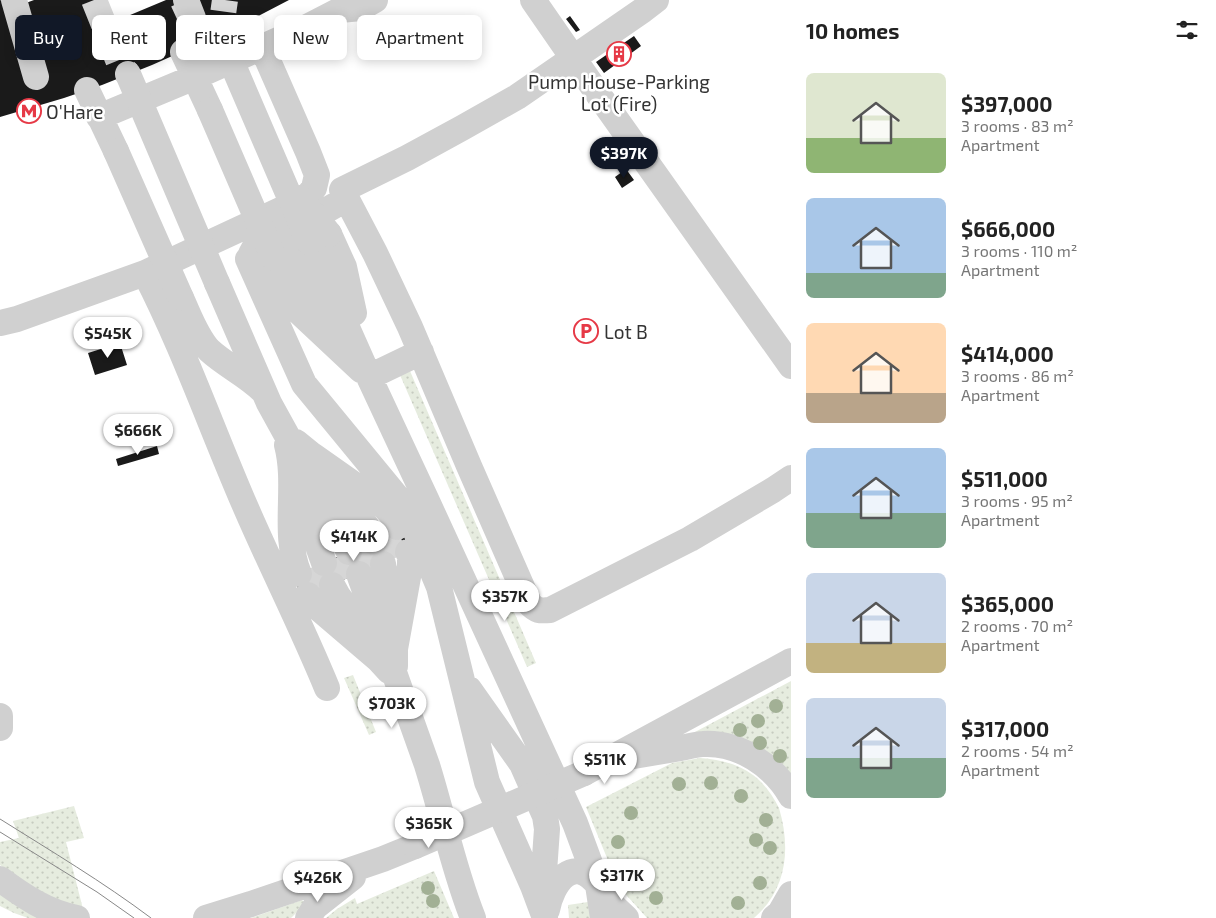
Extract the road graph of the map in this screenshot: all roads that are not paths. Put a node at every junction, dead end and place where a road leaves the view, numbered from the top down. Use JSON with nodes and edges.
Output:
{"nodes":[{"id":1,"x":374,"y":0,"type":"edge"},
{"id":2,"x":533,"y":0,"type":"edge"},
{"id":3,"x":656,"y":0,"type":"edge"},
{"id":4,"x":14,"y":4,"type":"edge"},
{"id":5,"x":337,"y":5,"type":"edge"},
{"id":6,"x":264,"y":46,"type":"edge"},
{"id":7,"x":264,"y":52,"type":"edge"},
{"id":8,"x":574,"y":58,"type":"junction"},
{"id":9,"x":187,"y":60,"type":"edge"},
{"id":10,"x":231,"y":60,"type":"edge"},
{"id":11,"x":234,"y":60,"type":"edge"},
{"id":12,"x":128,"y":74,"type":"tunnel mouth"},
{"id":13,"x":36,"y":78,"type":"dead end"},
{"id":14,"x":195,"y":78,"type":"junction"},
{"id":15,"x":87,"y":90,"type":"dead end"},
{"id":16,"x":99,"y":117,"type":"junction"},
{"id":17,"x":346,"y":199,"type":"junction"},
{"id":18,"x":304,"y":245,"type":"junction"},
{"id":19,"x":248,"y":259,"type":"junction"},
{"id":20,"x":148,"y":280,"type":"junction"},
{"id":21,"x":0,"y":323,"type":"edge"},
{"id":22,"x":421,"y":352,"type":"junction"},
{"id":23,"x":791,"y":366,"type":"edge"},
{"id":24,"x":369,"y":377,"type":"junction"},
{"id":25,"x":264,"y":393,"type":"junction"},
{"id":26,"x":284,"y":429,"type":"junction"},
{"id":27,"x":791,"y":478,"type":"edge"},
{"id":28,"x":353,"y":563,"type":"junction"},
{"id":29,"x":791,"y":661,"type":"edge"},
{"id":30,"x":396,"y":680,"type":"junction"},
{"id":31,"x":327,"y":688,"type":"dead end"},
{"id":32,"x":0,"y":716,"type":"edge"},
{"id":33,"x":0,"y":728,"type":"edge"},
{"id":34,"x":608,"y":761,"type":"junction"},
{"id":35,"x":426,"y":765,"type":"junction"},
{"id":36,"x":791,"y":796,"type":"edge"},
{"id":37,"x":384,"y":859,"type":"junction"},
{"id":38,"x":0,"y":879,"type":"edge"},
{"id":39,"x":598,"y":888,"type":"junction"},
{"id":40,"x":791,"y":894,"type":"edge"},
{"id":41,"x":309,"y":914,"type":"edge"},
{"id":42,"x":77,"y":918,"type":"edge"},
{"id":43,"x":206,"y":918,"type":"edge"},
{"id":44,"x":473,"y":918,"type":"edge"},
{"id":45,"x":490,"y":918,"type":"edge"},
{"id":46,"x":545,"y":918,"type":"edge"},
{"id":47,"x":603,"y":918,"type":"edge"},
{"id":48,"x":626,"y":918,"type":"edge"},
{"id":49,"x":774,"y":918,"type":"edge"}],
"edges":[{"from":1,"to":5,"type":"street"},
{"from":2,"to":8,"type":"street"},
{"from":3,"to":8,"type":"street"},
{"from":4,"to":13,"type":"street"},
{"from":5,"to":6,"type":"street"},
{"from":7,"to":20,"type":"street"},
{"from":8,"to":17,"type":"street"},
{"from":8,"to":23,"type":"street"},
{"from":9,"to":14,"type":"street"},
{"from":10,"to":18,"type":"street","bridge":true},
{"from":11,"to":14,"type":"street"},
{"from":12,"to":25,"type":"street","bridge":true},
{"from":14,"to":16,"type":"street"},
{"from":14,"to":18,"type":"street","bridge":true},
{"from":15,"to":16,"type":"street"},
{"from":16,"to":25,"type":"street","bridge":true},
{"from":17,"to":19,"type":"street"},
{"from":17,"to":22,"type":"street"},
{"from":18,"to":24,"type":"street"},
{"from":18,"to":24,"type":"street"},
{"from":19,"to":20,"type":"street"},
{"from":19,"to":46,"type":"street"},
{"from":20,"to":21,"type":"street"},
{"from":20,"to":31,"type":"street"},
{"from":22,"to":24,"type":"street"},
{"from":22,"to":27,"type":"street"},
{"from":24,"to":39,"type":"street"},
{"from":25,"to":26,"type":"street"},
{"from":26,"to":28,"type":"street"},
{"from":26,"to":28,"type":"street"},
{"from":26,"to":28,"type":"street"},
{"from":28,"to":30,"type":"street"},
{"from":28,"to":30,"type":"street"},
{"from":28,"to":30,"type":"street"},
{"from":29,"to":34,"type":"street"},
{"from":30,"to":35,"type":"street"},
{"from":32,"to":33,"type":"street"},
{"from":34,"to":36,"type":"street"},
{"from":34,"to":37,"type":"street","bridge":true},
{"from":35,"to":44,"type":"street"},
{"from":35,"to":45,"type":"street"},
{"from":37,"to":41,"type":"street"},
{"from":37,"to":43,"type":"street"},
{"from":38,"to":42,"type":"street"},
{"from":39,"to":46,"type":"street"},
{"from":39,"to":47,"type":"street"},
{"from":39,"to":48,"type":"street"},
{"from":40,"to":49,"type":"street"}]}
